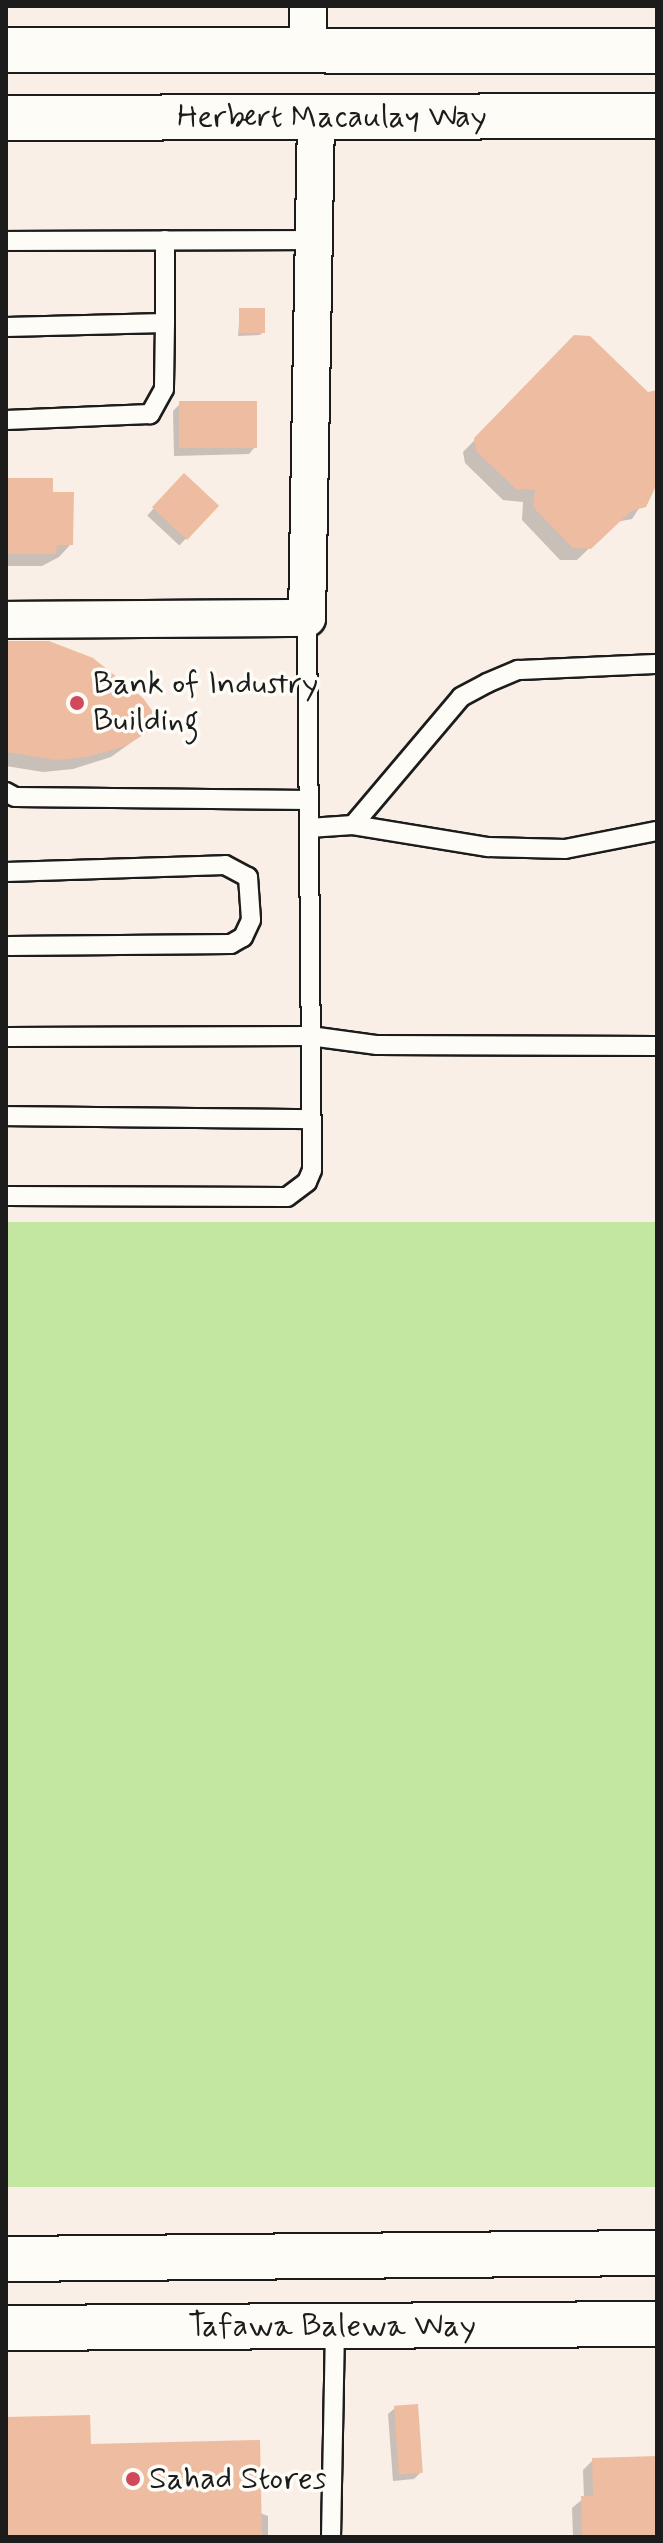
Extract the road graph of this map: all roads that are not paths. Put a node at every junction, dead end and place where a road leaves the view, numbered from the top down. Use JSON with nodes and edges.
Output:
{"nodes":[{"id":1,"x":308,"y":6,"type":"edge"},
{"id":2,"x":6,"y":50,"type":"edge"},
{"id":3,"x":309,"y":50,"type":"junction"},
{"id":4,"x":657,"y":51,"type":"edge"},
{"id":5,"x":657,"y":116,"type":"edge"},
{"id":6,"x":316,"y":117,"type":"junction"},
{"id":7,"x":6,"y":118,"type":"edge"},
{"id":8,"x":165,"y":240,"type":"junction"},
{"id":9,"x":314,"y":240,"type":"junction"},
{"id":10,"x":6,"y":241,"type":"edge"},
{"id":11,"x":165,"y":323,"type":"junction"},
{"id":12,"x":6,"y":327,"type":"edge"},
{"id":13,"x":6,"y":420,"type":"edge"},
{"id":14,"x":307,"y":618,"type":"junction"},
{"id":15,"x":6,"y":620,"type":"edge"},
{"id":16,"x":657,"y":664,"type":"edge"},
{"id":17,"x":6,"y":792,"type":"edge"},
{"id":18,"x":309,"y":800,"type":"junction"},
{"id":19,"x":353,"y":825,"type":"junction"},
{"id":20,"x":309,"y":828,"type":"junction"},
{"id":21,"x":657,"y":831,"type":"edge"},
{"id":22,"x":6,"y":872,"type":"edge"},
{"id":23,"x":9,"y":946,"type":"dead end"},
{"id":24,"x":310,"y":1036,"type":"junction"},
{"id":25,"x":6,"y":1037,"type":"edge"},
{"id":26,"x":657,"y":1046,"type":"edge"},
{"id":27,"x":6,"y":1116,"type":"edge"},
{"id":28,"x":310,"y":1119,"type":"junction"},
{"id":29,"x":6,"y":1196,"type":"edge"},
{"id":30,"x":657,"y":2253,"type":"edge"},
{"id":31,"x":6,"y":2259,"type":"edge"},
{"id":32,"x":657,"y":2324,"type":"edge"},
{"id":33,"x":335,"y":2327,"type":"junction"},
{"id":34,"x":6,"y":2328,"type":"edge"},
{"id":35,"x":331,"y":2537,"type":"edge"}],
"edges":[{"from":1,"to":3,"type":"street"},
{"from":2,"to":3,"type":"main road","name":"Herbert Macaulay Way"},
{"from":3,"to":4,"type":"main road","name":"Herbert Macaulay Way"},
{"from":5,"to":6,"type":"main road","name":"Herbert Macaulay Way"},
{"from":6,"to":7,"type":"main road","name":"Herbert Macaulay Way"},
{"from":6,"to":9,"type":"street"},
{"from":8,"to":9,"type":"lane"},
{"from":8,"to":10,"type":"lane"},
{"from":8,"to":11,"type":"lane"},
{"from":9,"to":14,"type":"street"},
{"from":11,"to":12,"type":"lane"},
{"from":11,"to":13,"type":"lane"},
{"from":14,"to":15,"type":"street"},
{"from":14,"to":18,"type":"lane"},
{"from":16,"to":19,"type":"lane"},
{"from":17,"to":18,"type":"lane"},
{"from":18,"to":20,"type":"lane"},
{"from":19,"to":20,"type":"lane"},
{"from":19,"to":21,"type":"lane"},
{"from":20,"to":24,"type":"lane"},
{"from":22,"to":23,"type":"lane"},
{"from":24,"to":25,"type":"lane"},
{"from":24,"to":26,"type":"lane"},
{"from":24,"to":28,"type":"lane"},
{"from":27,"to":28,"type":"lane"},
{"from":28,"to":29,"type":"lane"},
{"from":30,"to":31,"type":"main road"},
{"from":32,"to":33,"type":"main road","name":"Tafawa Balewa Way"},
{"from":33,"to":34,"type":"main road","name":"Tafawa Balewa Way"},
{"from":33,"to":35,"type":"lane"}]}
